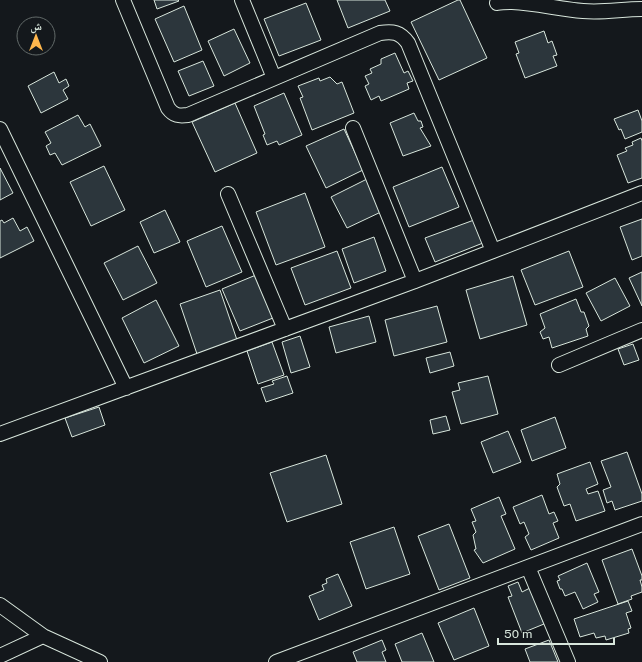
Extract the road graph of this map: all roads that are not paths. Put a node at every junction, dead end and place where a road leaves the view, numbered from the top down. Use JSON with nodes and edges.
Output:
{"nodes":[{"id":1,"x":122,"y":0,"type":"edge"},
{"id":2,"x":242,"y":0,"type":"edge"},
{"id":3,"x":497,"y":3,"type":"dead end"},
{"id":4,"x":642,"y":9,"type":"edge"},
{"id":5,"x":274,"y":78,"type":"junction"},
{"id":6,"x":353,"y":128,"type":"dead end"},
{"id":7,"x":0,"y":129,"type":"edge"},
{"id":8,"x":642,"y":193,"type":"edge"},
{"id":9,"x":228,"y":194,"type":"dead end"},
{"id":10,"x":494,"y":251,"type":"junction"},
{"id":11,"x":415,"y":281,"type":"junction"},
{"id":12,"x":285,"y":329,"type":"junction"},
{"id":13,"x":642,"y":330,"type":"edge"},
{"id":14,"x":559,"y":364,"type":"dead end"},
{"id":15,"x":126,"y":388,"type":"junction"},
{"id":16,"x":0,"y":434,"type":"edge"},
{"id":17,"x":642,"y":524,"type":"edge"},
{"id":18,"x":528,"y":566,"type":"junction"},
{"id":19,"x":0,"y":606,"type":"edge"},
{"id":20,"x":43,"y":636,"type":"junction"},
{"id":21,"x":0,"y":656,"type":"edge"},
{"id":22,"x":100,"y":662,"type":"edge"},
{"id":23,"x":276,"y":662,"type":"edge"},
{"id":24,"x":568,"y":662,"type":"edge"}],
"edges":[{"from":1,"to":5,"type":"street"},
{"from":2,"to":5,"type":"street"},
{"from":3,"to":4,"type":"street"},
{"from":5,"to":10,"type":"street"},
{"from":6,"to":11,"type":"street"},
{"from":7,"to":15,"type":"street"},
{"from":8,"to":10,"type":"street"},
{"from":9,"to":12,"type":"street"},
{"from":10,"to":11,"type":"street"},
{"from":11,"to":12,"type":"street"},
{"from":12,"to":15,"type":"street"},
{"from":13,"to":14,"type":"street"},
{"from":15,"to":16,"type":"street"},
{"from":17,"to":18,"type":"street"},
{"from":18,"to":23,"type":"street"},
{"from":18,"to":24,"type":"street"},
{"from":19,"to":20,"type":"street"},
{"from":20,"to":21,"type":"street"},
{"from":20,"to":22,"type":"street"}]}
